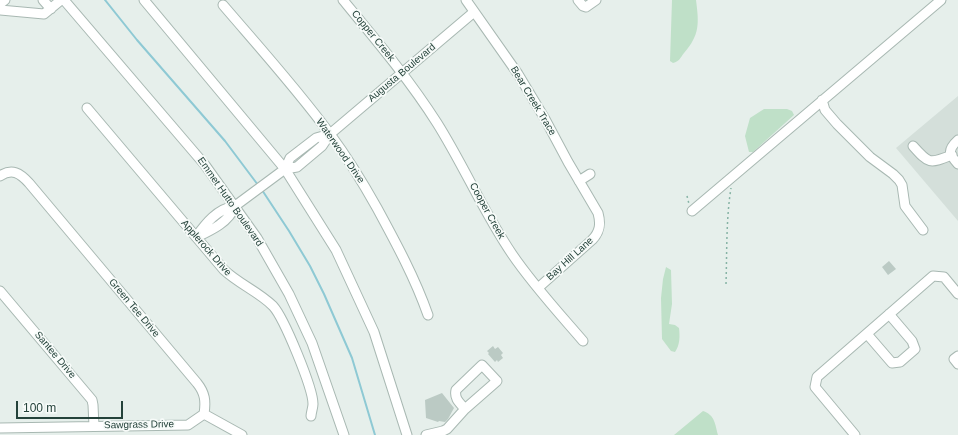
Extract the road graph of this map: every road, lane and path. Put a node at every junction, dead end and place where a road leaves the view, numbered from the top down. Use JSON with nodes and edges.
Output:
{"nodes":[{"id":1,"x":5,"y":0,"type":"edge"},
{"id":2,"x":43,"y":0,"type":"edge"},
{"id":3,"x":61,"y":0,"type":"edge"},
{"id":4,"x":64,"y":0,"type":"edge"},
{"id":5,"x":144,"y":0,"type":"edge"},
{"id":6,"x":343,"y":0,"type":"edge"},
{"id":7,"x":466,"y":0,"type":"edge"},
{"id":8,"x":578,"y":0,"type":"edge"},
{"id":9,"x":596,"y":0,"type":"edge"},
{"id":10,"x":941,"y":0,"type":"edge"},
{"id":11,"x":0,"y":4,"type":"edge"},
{"id":12,"x":223,"y":5,"type":"dead end"},
{"id":13,"x":51,"y":9,"type":"junction"},
{"id":14,"x":0,"y":10,"type":"edge"},
{"id":15,"x":474,"y":12,"type":"junction"},
{"id":16,"x":402,"y":73,"type":"junction"},
{"id":17,"x":822,"y":100,"type":"junction"},
{"id":18,"x":87,"y":108,"type":"dead end"},
{"id":19,"x":330,"y":134,"type":"junction"},
{"id":20,"x":958,"y":140,"type":"edge"},
{"id":21,"x":913,"y":146,"type":"dead end"},
{"id":22,"x":952,"y":155,"type":"junction"},
{"id":23,"x":958,"y":164,"type":"edge"},
{"id":24,"x":284,"y":169,"type":"junction"},
{"id":25,"x":590,"y":174,"type":"dead end"},
{"id":26,"x":0,"y":176,"type":"edge"},
{"id":27,"x":733,"y":177,"type":"junction"},
{"id":28,"x":579,"y":181,"type":"junction"},
{"id":29,"x":235,"y":206,"type":"junction"},
{"id":30,"x":594,"y":206,"type":"joint"},
{"id":31,"x":692,"y":211,"type":"dead end"},
{"id":32,"x":923,"y":230,"type":"dead end"},
{"id":33,"x":196,"y":237,"type":"junction"},
{"id":34,"x":726,"y":284,"type":"dead end"},
{"id":35,"x":538,"y":288,"type":"junction"},
{"id":36,"x":0,"y":291,"type":"edge"},
{"id":37,"x":958,"y":294,"type":"edge"},
{"id":38,"x":889,"y":314,"type":"junction"},
{"id":39,"x":428,"y":315,"type":"dead end"},
{"id":40,"x":867,"y":334,"type":"junction"},
{"id":41,"x":583,"y":341,"type":"dead end"},
{"id":42,"x":958,"y":356,"type":"edge"},
{"id":43,"x":958,"y":364,"type":"edge"},
{"id":44,"x":465,"y":409,"type":"junction"},
{"id":45,"x":204,"y":414,"type":"junction"},
{"id":46,"x":311,"y":416,"type":"dead end"},
{"id":47,"x":94,"y":426,"type":"junction"},
{"id":48,"x":0,"y":428,"type":"edge"},
{"id":49,"x":242,"y":435,"type":"edge"},
{"id":50,"x":344,"y":435,"type":"edge"},
{"id":51,"x":407,"y":435,"type":"edge"},
{"id":52,"x":426,"y":435,"type":"edge"},
{"id":53,"x":855,"y":435,"type":"edge"}],
"edges":[{"from":1,"to":11,"type":"street"},
{"from":2,"to":13,"type":"street"},
{"from":3,"to":13,"type":"street"},
{"from":4,"to":29,"type":"street","name":"Emmet Hutto Boulevard"},
{"from":5,"to":24,"type":"street"},
{"from":6,"to":16,"type":"street","name":"Copper Creek"},
{"from":7,"to":15,"type":"street","name":"Bear Creek Trace"},
{"from":8,"to":9,"type":"street"},
{"from":10,"to":17,"type":"street"},
{"from":12,"to":19,"type":"street","name":"Waterwood Drive"},
{"from":13,"to":14,"type":"street"},
{"from":15,"to":16,"type":"street","name":"Augusta Boulevard"},
{"from":15,"to":28,"type":"street","name":"Bear Creek Trace"},
{"from":16,"to":19,"type":"street","name":"Augusta Boulevard"},
{"from":16,"to":35,"type":"street","name":"Cooper Creek"},
{"from":17,"to":27,"type":"street"},
{"from":17,"to":32,"type":"street"},
{"from":18,"to":33,"type":"street","name":"Applerock Drive"},
{"from":19,"to":24,"type":"street","name":"Augusta Boulevard"},
{"from":19,"to":39,"type":"street","name":"Waterwood Drive"},
{"from":20,"to":22,"type":"street"},
{"from":21,"to":22,"type":"street"},
{"from":22,"to":23,"type":"street"},
{"from":24,"to":29,"type":"street","name":"Augusta Boulevard"},
{"from":24,"to":51,"type":"street"},
{"from":25,"to":28,"type":"street"},
{"from":26,"to":45,"type":"street","name":"Green Tee Drive"},
{"from":27,"to":31,"type":"street"},
{"from":27,"to":34,"type":"path"},
{"from":28,"to":30,"type":"street","name":"Bear Creek Trace"},
{"from":29,"to":33,"type":"street","name":"Augusta Boulevard"},
{"from":29,"to":50,"type":"street","name":"Emmet Hutto Boulevard"},
{"from":30,"to":35,"type":"street","name":"Bay Hill Lane"},
{"from":33,"to":46,"type":"street","name":"Applerock Drive"},
{"from":35,"to":41,"type":"street","name":"Cooper Creek"},
{"from":36,"to":47,"type":"street","name":"Santee Drive"},
{"from":37,"to":38,"type":"street"},
{"from":38,"to":40,"type":"street"},
{"from":38,"to":40,"type":"street"},
{"from":40,"to":53,"type":"street"},
{"from":42,"to":43,"type":"street"},
{"from":44,"to":44,"type":"street"},
{"from":44,"to":52,"type":"street"},
{"from":45,"to":47,"type":"street","name":"Sawgrass Drive"},
{"from":45,"to":49,"type":"street"},
{"from":47,"to":48,"type":"street","name":"Sawgrass Drive"}]}
